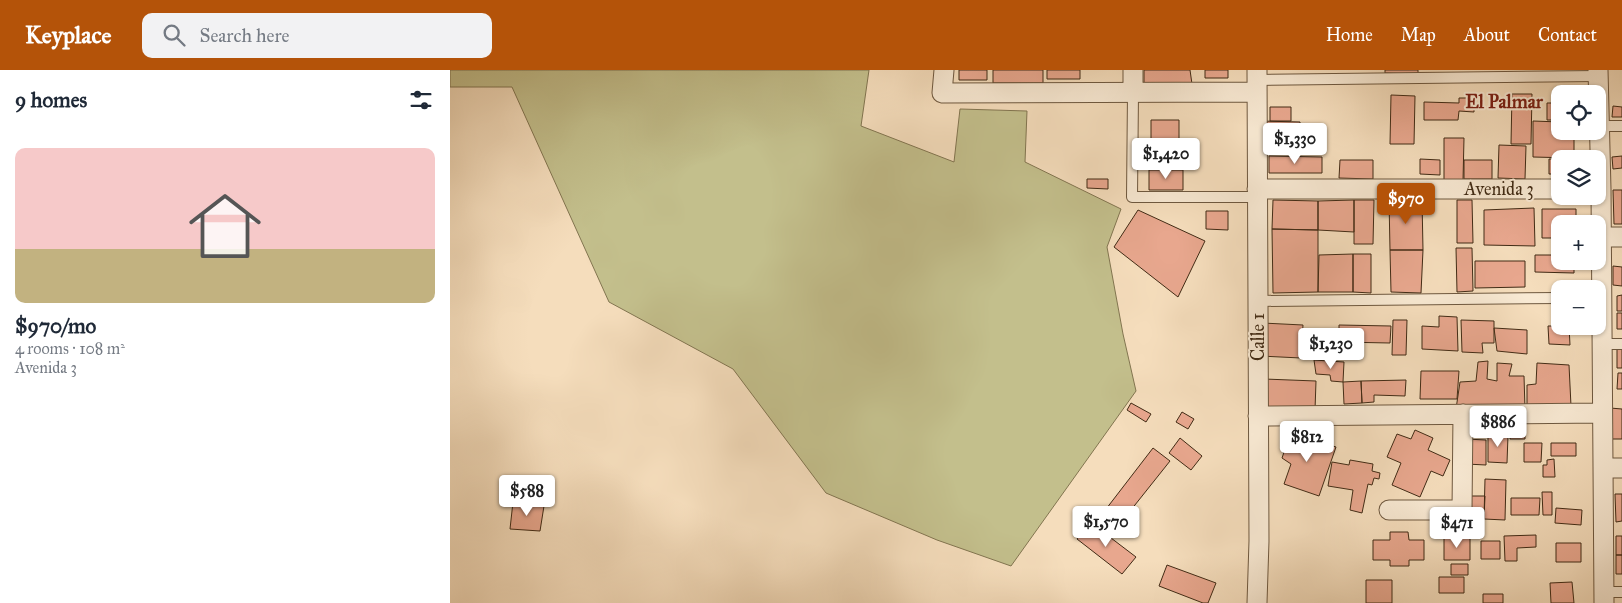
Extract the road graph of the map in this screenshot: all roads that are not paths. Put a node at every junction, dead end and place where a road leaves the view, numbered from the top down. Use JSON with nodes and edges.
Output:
{"nodes":[{"id":1,"x":944,"y":70,"type":"edge"},
{"id":2,"x":1133,"y":70,"type":"edge"},
{"id":3,"x":1598,"y":73,"type":"edge"},
{"id":4,"x":1257,"y":81,"type":"edge"},
{"id":5,"x":1133,"y":93,"type":"junction"},
{"id":6,"x":1606,"y":126,"type":"edge"},
{"id":7,"x":1622,"y":126,"type":"edge"},
{"id":8,"x":1551,"y":189,"type":"edge"},
{"id":9,"x":1257,"y":193,"type":"junction"},
{"id":10,"x":1606,"y":237,"type":"edge"},
{"id":11,"x":1622,"y":237,"type":"edge"},
{"id":12,"x":1551,"y":298,"type":"edge"},
{"id":13,"x":1258,"y":301,"type":"junction"},
{"id":14,"x":1601,"y":335,"type":"edge"},
{"id":15,"x":1602,"y":344,"type":"junction"},
{"id":16,"x":1622,"y":344,"type":"edge"},
{"id":17,"x":1602,"y":412,"type":"junction"},
{"id":18,"x":1463,"y":414,"type":"junction"},
{"id":19,"x":1258,"y":416,"type":"junction"},
{"id":20,"x":1603,"y":468,"type":"junction"},
{"id":21,"x":1622,"y":468,"type":"edge"},
{"id":22,"x":1389,"y":510,"type":"dead end"},
{"id":23,"x":1610,"y":596,"type":"edge"},
{"id":24,"x":1257,"y":603,"type":"edge"}],
"edges":[{"from":1,"to":5,"type":"street"},
{"from":2,"to":5,"type":"street"},
{"from":3,"to":4,"type":"lane"},
{"from":4,"to":5,"type":"street"},
{"from":4,"to":9,"type":"street","name":"Calle 1"},
{"from":5,"to":9,"type":"lane"},
{"from":6,"to":7,"type":"lane"},
{"from":8,"to":9,"type":"street","name":"Avenida 3"},
{"from":9,"to":13,"type":"street","name":"Calle 1"},
{"from":10,"to":11,"type":"street"},
{"from":12,"to":13,"type":"lane"},
{"from":13,"to":19,"type":"street","name":"Calle 1"},
{"from":14,"to":15,"type":"street"},
{"from":15,"to":16,"type":"lane"},
{"from":15,"to":17,"type":"street"},
{"from":17,"to":18,"type":"street"},
{"from":17,"to":20,"type":"street"},
{"from":18,"to":19,"type":"street"},
{"from":18,"to":22,"type":"street"},
{"from":19,"to":24,"type":"street","name":"Calle 1"},
{"from":20,"to":21,"type":"street"},
{"from":20,"to":23,"type":"street"}]}
